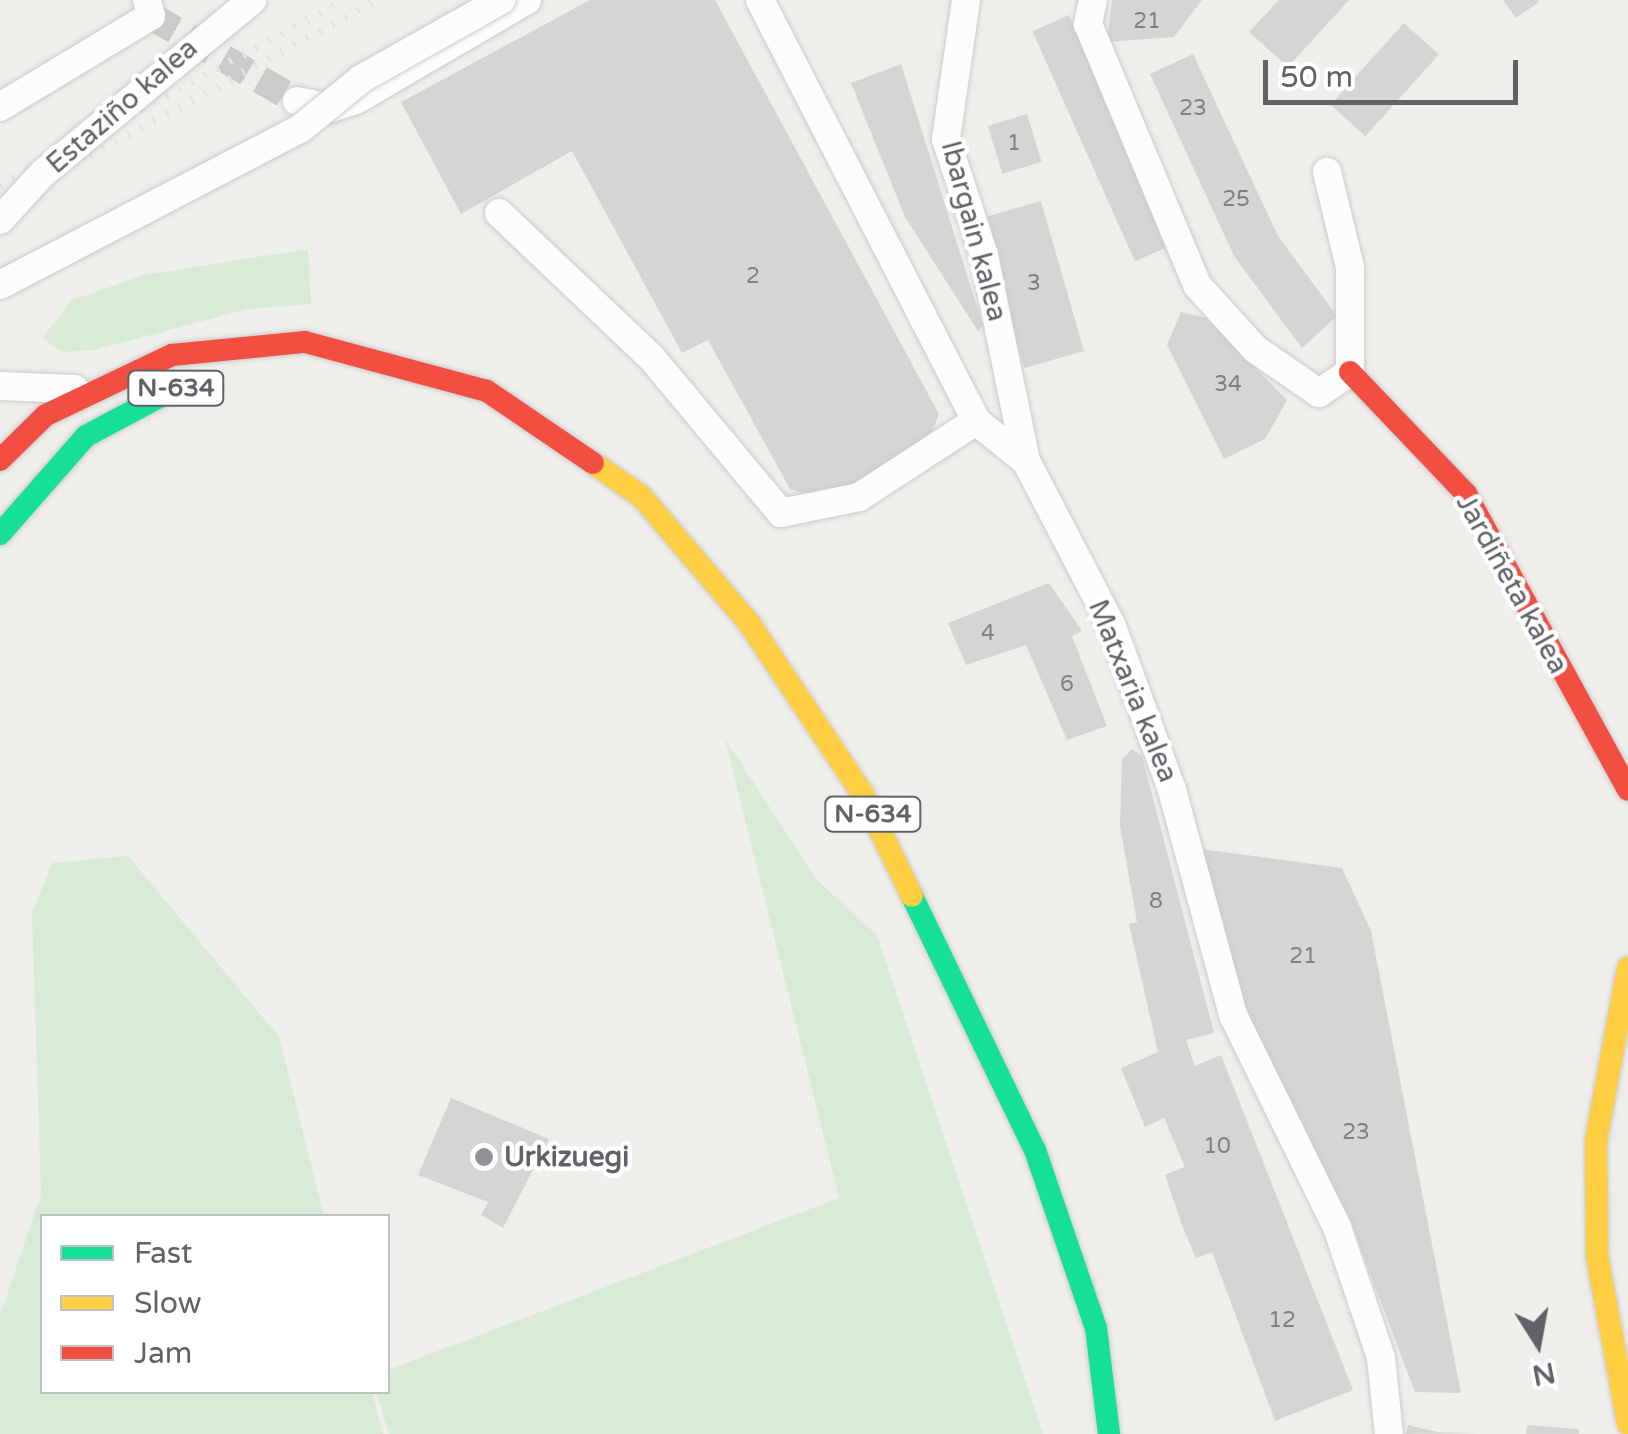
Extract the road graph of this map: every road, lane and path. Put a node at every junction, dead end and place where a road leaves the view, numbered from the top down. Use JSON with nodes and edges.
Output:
{"nodes":[{"id":1,"x":252,"y":0,"type":"edge"},
{"id":2,"x":501,"y":0,"type":"edge"},
{"id":3,"x":527,"y":0,"type":"edge"},
{"id":4,"x":760,"y":0,"type":"edge"},
{"id":5,"x":966,"y":0,"type":"edge"},
{"id":6,"x":1092,"y":0,"type":"edge"},
{"id":7,"x":149,"y":8,"type":"edge"},
{"id":8,"x":296,"y":102,"type":"tunnel mouth"},
{"id":9,"x":0,"y":107,"type":"edge"},
{"id":10,"x":1328,"y":172,"type":"dead end"},
{"id":11,"x":499,"y":213,"type":"dead end"},
{"id":12,"x":0,"y":220,"type":"edge"},
{"id":13,"x":0,"y":285,"type":"edge"},
{"id":14,"x":406,"y":362,"type":"junction"},
{"id":15,"x":1350,"y":372,"type":"junction"},
{"id":16,"x":0,"y":386,"type":"edge"},
{"id":17,"x":92,"y":388,"type":"junction"},
{"id":18,"x":976,"y":421,"type":"junction"},
{"id":19,"x":0,"y":460,"type":"edge"},
{"id":20,"x":1026,"y":461,"type":"junction"},
{"id":21,"x":0,"y":534,"type":"edge"},
{"id":22,"x":1599,"y":739,"type":"junction"},
{"id":23,"x":1627,"y":758,"type":"edge"},
{"id":24,"x":1628,"y":790,"type":"edge"},
{"id":25,"x":1628,"y":968,"type":"edge"},
{"id":26,"x":1628,"y":1073,"type":"edge"},
{"id":27,"x":1628,"y":1326,"type":"edge"},
{"id":28,"x":1628,"y":1424,"type":"edge"},
{"id":29,"x":1110,"y":1434,"type":"edge"},
{"id":30,"x":1389,"y":1434,"type":"edge"}],
"edges":[{"from":1,"to":12,"type":"street","name":"Estaziño kalea","bridge":true},
{"from":2,"to":13,"type":"street","bridge":true},
{"from":3,"to":8,"type":"street"},
{"from":4,"to":18,"type":"street","name":"Matxaria kalea"},
{"from":5,"to":20,"type":"street","name":"Ibargain kalea"},
{"from":6,"to":15,"type":"street"},
{"from":7,"to":9,"type":"street"},
{"from":10,"to":15,"type":"street"},
{"from":11,"to":18,"type":"street"},
{"from":14,"to":17,"type":"main road","number":"N-634"},
{"from":14,"to":21,"type":"main road","number":"N-634"},
{"from":14,"to":29,"type":"main road","number":"N-634"},
{"from":15,"to":22,"type":"main road","name":"Jardiñeta kalea"},
{"from":16,"to":17,"type":"street"},
{"from":17,"to":19,"type":"main road","number":"N-634"},
{"from":18,"to":20,"type":"street","name":"Matxaria kalea"},
{"from":20,"to":30,"type":"street","name":"Matxaria kalea"},
{"from":22,"to":23,"type":"main road"},
{"from":22,"to":24,"type":"main road","name":"Jardiñeta kalea"},
{"from":25,"to":28,"type":"main road"},
{"from":26,"to":27,"type":"main road"}]}
